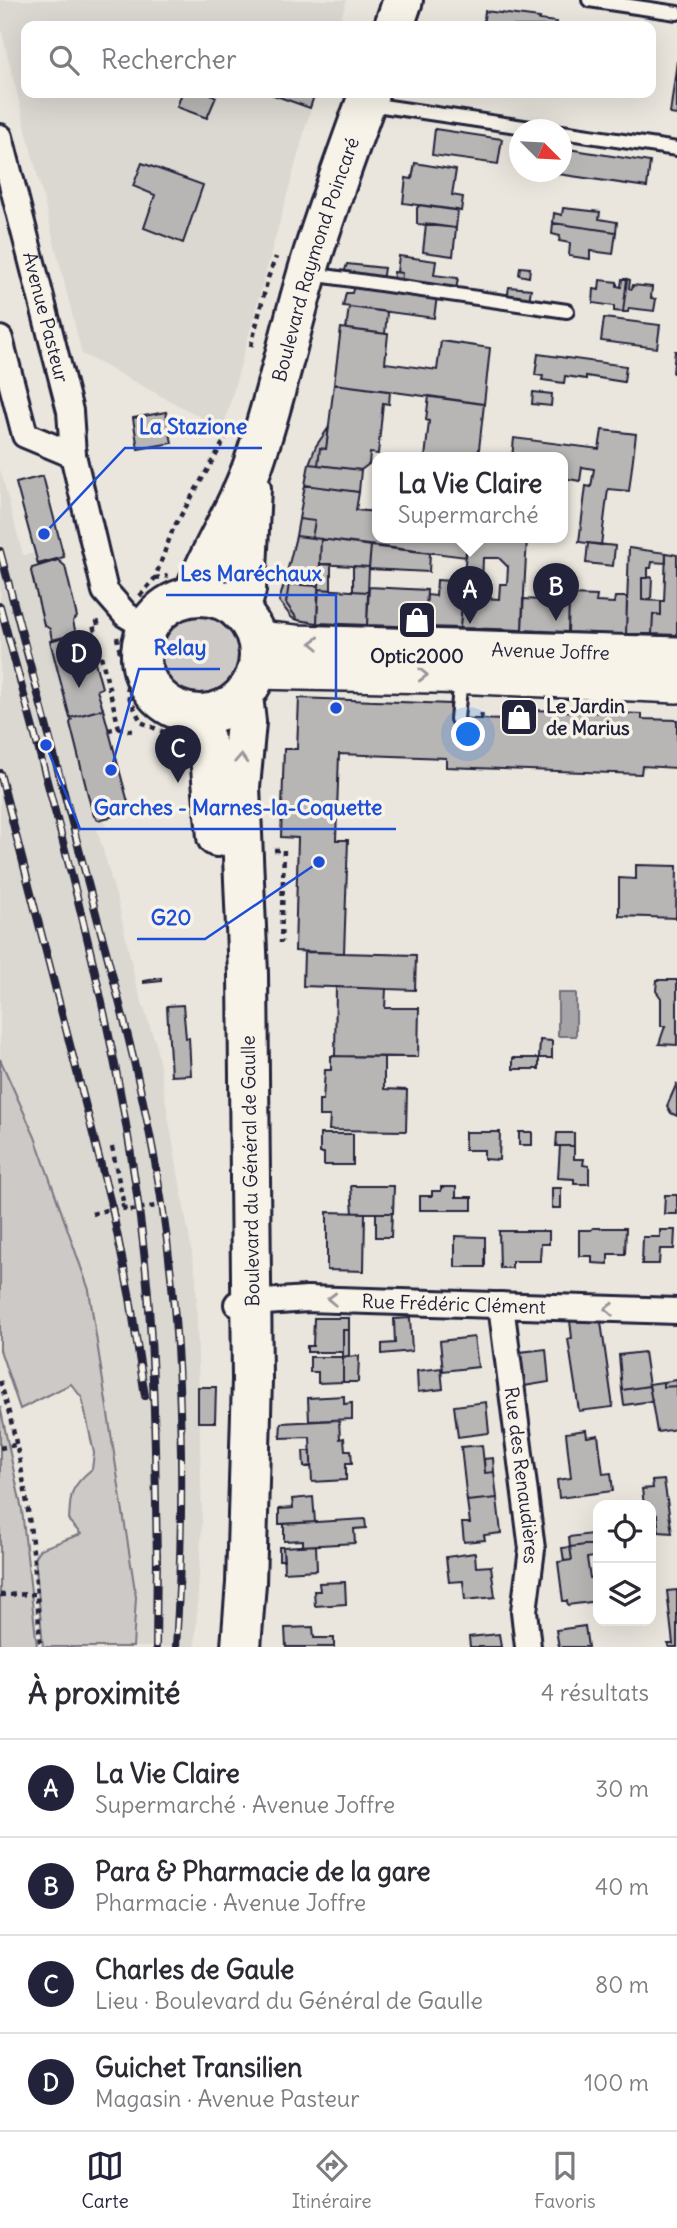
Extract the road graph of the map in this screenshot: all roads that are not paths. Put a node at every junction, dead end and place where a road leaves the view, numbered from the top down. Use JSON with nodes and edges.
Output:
{"nodes":[{"id":1,"x":403,"y":0,"type":"edge"},
{"id":2,"x":589,"y":0,"type":"edge"},
{"id":3,"x":677,"y":13,"type":"edge"},
{"id":4,"x":396,"y":21,"type":"edge"},
{"id":5,"x":367,"y":98,"type":"edge"},
{"id":6,"x":509,"y":124,"type":"edge"},
{"id":7,"x":572,"y":133,"type":"edge"},
{"id":8,"x":0,"y":137,"type":"edge"},
{"id":9,"x":677,"y":149,"type":"edge"},
{"id":10,"x":293,"y":264,"type":"junction"},
{"id":11,"x":568,"y":311,"type":"dead end"},
{"id":12,"x":0,"y":340,"type":"edge"},
{"id":13,"x":71,"y":411,"type":"junction"},
{"id":14,"x":48,"y":444,"type":"junction"},
{"id":15,"x":73,"y":455,"type":"junction"},
{"id":16,"x":252,"y":468,"type":"junction"},
{"id":17,"x":193,"y":596,"type":"junction"},
{"id":18,"x":135,"y":619,"type":"junction"},
{"id":19,"x":249,"y":654,"type":"junction"},
{"id":20,"x":677,"y":655,"type":"edge"},
{"id":21,"x":461,"y":676,"type":"junction"},
{"id":22,"x":677,"y":685,"type":"edge"},
{"id":23,"x":197,"y":714,"type":"junction"},
{"id":24,"x":457,"y":719,"type":"dead end"},
{"id":25,"x":242,"y":1304,"type":"junction"},
{"id":26,"x":501,"y":1305,"type":"junction"},
{"id":27,"x":677,"y":1311,"type":"edge"},
{"id":28,"x":222,"y":1647,"type":"edge"},
{"id":29,"x":241,"y":1647,"type":"edge"},
{"id":30,"x":528,"y":1647,"type":"edge"}],
"edges":[{"from":1,"to":4,"type":"main road"},
{"from":2,"to":3,"type":"lane"},
{"from":5,"to":6,"type":"lane"},
{"from":5,"to":10,"type":"main road","name":"Boulevard Raymond Poincaré"},
{"from":7,"to":9,"type":"lane"},
{"from":8,"to":13,"type":"street","name":"Avenue Pasteur"},
{"from":10,"to":11,"type":"lane"},
{"from":10,"to":16,"type":"main road","name":"Boulevard Raymond Poincaré"},
{"from":12,"to":14,"type":"street"},
{"from":13,"to":14,"type":"lane"},
{"from":13,"to":15,"type":"street","name":"Avenue Pasteur"},
{"from":14,"to":15,"type":"street"},
{"from":15,"to":18,"type":"street","name":"Avenue Pasteur"},
{"from":16,"to":17,"type":"main road"},
{"from":16,"to":19,"type":"main road","name":"Boulevard du Général de Gaulle"},
{"from":17,"to":18,"type":"main road"},
{"from":17,"to":19,"type":"main road"},
{"from":18,"to":23,"type":"main road"},
{"from":20,"to":19,"type":"street","name":"Avenue Joffre","one_way":true},
{"from":19,"to":21,"type":"street","name":"Avenue Joffre","one_way":true},
{"from":19,"to":23,"type":"main road"},
{"from":25,"to":19,"type":"main road","name":"Boulevard du Général de Gaulle","one_way":true},
{"from":21,"to":22,"type":"street","name":"Avenue Joffre"},
{"from":21,"to":24,"type":"lane"},
{"from":23,"to":25,"type":"main road","name":"Boulevard du Général de Gaulle"},
{"from":26,"to":25,"type":"street","name":"Rue Frédéric Clément","one_way":true},
{"from":25,"to":28,"type":"main road","name":"Boulevard du Général de Gaulle"},
{"from":25,"to":29,"type":"main road","name":"Boulevard du Général de Gaulle"},
{"from":27,"to":26,"type":"street","name":"Rue Frédéric Clément","one_way":true},
{"from":26,"to":30,"type":"street","name":"Rue des Renaudières"}]}
